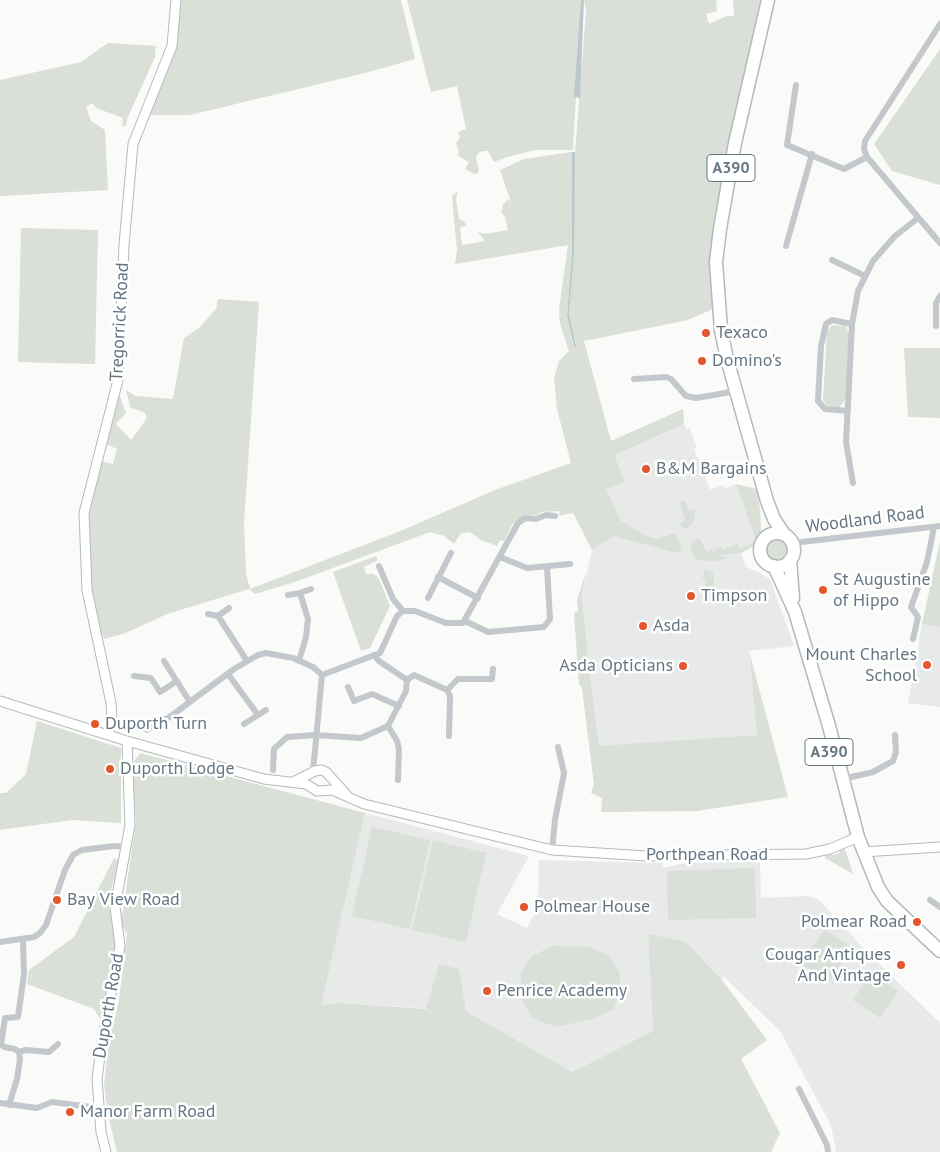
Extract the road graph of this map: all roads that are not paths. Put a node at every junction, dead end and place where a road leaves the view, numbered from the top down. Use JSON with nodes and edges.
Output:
{"nodes":[{"id":1,"x":176,"y":0,"type":"edge"},
{"id":2,"x":768,"y":0,"type":"edge"},
{"id":3,"x":940,"y":24,"type":"edge"},
{"id":4,"x":796,"y":85,"type":"dead end"},
{"id":5,"x":812,"y":154,"type":"junction"},
{"id":6,"x":867,"y":157,"type":"junction"},
{"id":7,"x":918,"y":218,"type":"junction"},
{"id":8,"x":940,"y":243,"type":"edge"},
{"id":9,"x":786,"y":246,"type":"dead end"},
{"id":10,"x":832,"y":260,"type":"dead end"},
{"id":11,"x":865,"y":276,"type":"junction"},
{"id":12,"x":940,"y":296,"type":"edge"},
{"id":13,"x":852,"y":324,"type":"junction"},
{"id":14,"x":936,"y":326,"type":"dead end"},
{"id":15,"x":634,"y":379,"type":"dead end"},
{"id":16,"x":736,"y":391,"type":"junction"},
{"id":17,"x":848,"y":411,"type":"junction"},
{"id":18,"x":853,"y":482,"type":"dead end"},
{"id":19,"x":767,"y":502,"type":"junction"},
{"id":20,"x":555,"y":516,"type":"dead end"},
{"id":21,"x":937,"y":526,"type":"edge"},
{"id":22,"x":766,"y":536,"type":"junction"},
{"id":23,"x":789,"y":539,"type":"junction"},
{"id":24,"x":451,"y":553,"type":"dead end"},
{"id":25,"x":500,"y":557,"type":"junction"},
{"id":26,"x":790,"y":560,"type":"junction"},
{"id":27,"x":570,"y":564,"type":"dead end"},
{"id":28,"x":379,"y":566,"type":"dead end"},
{"id":29,"x":547,"y":566,"type":"junction"},
{"id":30,"x":774,"y":566,"type":"junction"},
{"id":31,"x":438,"y":577,"type":"junction"},
{"id":32,"x":311,"y":589,"type":"dead end"},
{"id":33,"x":300,"y":593,"type":"junction"},
{"id":34,"x":288,"y":595,"type":"dead end"},
{"id":35,"x":428,"y":598,"type":"dead end"},
{"id":36,"x":478,"y":598,"type":"junction"},
{"id":37,"x":229,"y":608,"type":"dead end"},
{"id":38,"x":403,"y":611,"type":"junction"},
{"id":39,"x":795,"y":612,"type":"junction"},
{"id":40,"x":208,"y":614,"type":"dead end"},
{"id":41,"x":218,"y":616,"type":"junction"},
{"id":42,"x":465,"y":621,"type":"junction"},
{"id":43,"x":913,"y":639,"type":"dead end"},
{"id":44,"x":374,"y":655,"type":"junction"},
{"id":45,"x":164,"y":661,"type":"dead end"},
{"id":46,"x":247,"y":661,"type":"junction"},
{"id":47,"x":299,"y":661,"type":"junction"},
{"id":48,"x":809,"y":662,"type":"junction"},
{"id":49,"x":493,"y":669,"type":"dead end"},
{"id":50,"x":228,"y":674,"type":"junction"},
{"id":51,"x":322,"y":675,"type":"junction"},
{"id":52,"x":134,"y":676,"type":"dead end"},
{"id":53,"x":177,"y":680,"type":"junction"},
{"id":54,"x":407,"y":680,"type":"junction"},
{"id":55,"x":348,"y":687,"type":"dead end"},
{"id":56,"x":448,"y":690,"type":"junction"},
{"id":57,"x":0,"y":701,"type":"edge"},
{"id":58,"x":190,"y":702,"type":"junction"},
{"id":59,"x":399,"y":706,"type":"junction"},
{"id":60,"x":266,"y":710,"type":"dead end"},
{"id":61,"x":258,"y":715,"type":"junction"},
{"id":62,"x":244,"y":724,"type":"dead end"},
{"id":63,"x":388,"y":726,"type":"junction"},
{"id":64,"x":147,"y":730,"type":"dead end"},
{"id":65,"x":108,"y":735,"type":"junction"},
{"id":66,"x":315,"y":735,"type":"junction"},
{"id":67,"x":895,"y":735,"type":"dead end"},
{"id":68,"x":449,"y":736,"type":"dead end"},
{"id":69,"x":127,"y":741,"type":"junction"},
{"id":70,"x":558,"y":747,"type":"dead end"},
{"id":71,"x":316,"y":754,"type":"junction"},
{"id":72,"x":273,"y":770,"type":"dead end"},
{"id":73,"x":312,"y":773,"type":"junction"},
{"id":74,"x":326,"y":773,"type":"junction"},
{"id":75,"x":843,"y":779,"type":"junction"},
{"id":76,"x":398,"y":780,"type":"dead end"},
{"id":77,"x":292,"y":782,"type":"junction"},
{"id":78,"x":312,"y":788,"type":"junction"},
{"id":79,"x":323,"y":791,"type":"junction"},
{"id":80,"x":348,"y":796,"type":"junction"},
{"id":81,"x":855,"y":839,"type":"junction"},
{"id":82,"x":127,"y":847,"type":"junction"},
{"id":83,"x":940,"y":847,"type":"edge"},
{"id":84,"x":552,"y":850,"type":"junction"},
{"id":85,"x":863,"y":852,"type":"junction"},
{"id":86,"x":930,"y":900,"type":"dead end"},
{"id":87,"x":940,"y":907,"type":"edge"},
{"id":88,"x":23,"y":939,"type":"junction"},
{"id":89,"x":0,"y":942,"type":"edge"},
{"id":90,"x":940,"y":951,"type":"edge"},
{"id":91,"x":940,"y":958,"type":"edge"},
{"id":92,"x":3,"y":1017,"type":"edge"},
{"id":93,"x":58,"y":1044,"type":"dead end"},
{"id":94,"x":19,"y":1052,"type":"junction"},
{"id":95,"x":799,"y":1089,"type":"dead end"},
{"id":96,"x":0,"y":1103,"type":"edge"},
{"id":97,"x":9,"y":1105,"type":"junction"},
{"id":98,"x":99,"y":1108,"type":"junction"},
{"id":99,"x":106,"y":1152,"type":"edge"},
{"id":100,"x":828,"y":1152,"type":"edge"}],
"edges":[{"from":1,"to":65,"type":"street","name":"Tregorrick Road"},
{"from":2,"to":16,"type":"highway","number":"A390"},
{"from":3,"to":6,"type":"street"},
{"from":4,"to":5,"type":"street"},
{"from":5,"to":6,"type":"street"},
{"from":5,"to":9,"type":"street"},
{"from":6,"to":7,"type":"street"},
{"from":7,"to":8,"type":"street"},
{"from":7,"to":11,"type":"street"},
{"from":10,"to":11,"type":"street"},
{"from":11,"to":13,"type":"street"},
{"from":12,"to":14,"type":"street"},
{"from":13,"to":17,"type":"street"},
{"from":13,"to":17,"type":"street"},
{"from":15,"to":16,"type":"street"},
{"from":16,"to":19,"type":"highway","number":"A390"},
{"from":17,"to":18,"type":"street"},
{"from":19,"to":22,"type":"highway","number":"A390"},
{"from":19,"to":23,"type":"highway","number":"A390"},
{"from":20,"to":25,"type":"street"},
{"from":21,"to":23,"type":"street","name":"Woodland Road"},
{"from":21,"to":43,"type":"street"},
{"from":22,"to":23,"type":"highway"},
{"from":22,"to":30,"type":"highway","number":"A390"},
{"from":23,"to":26,"type":"highway","number":"A390"},
{"from":24,"to":31,"type":"street"},
{"from":25,"to":29,"type":"street"},
{"from":25,"to":36,"type":"street"},
{"from":26,"to":30,"type":"highway"},
{"from":26,"to":39,"type":"highway","number":"A390"},
{"from":27,"to":29,"type":"street"},
{"from":28,"to":38,"type":"street"},
{"from":29,"to":42,"type":"street"},
{"from":30,"to":39,"type":"highway","number":"A390"},
{"from":31,"to":35,"type":"street"},
{"from":31,"to":36,"type":"street"},
{"from":32,"to":33,"type":"street"},
{"from":33,"to":34,"type":"street"},
{"from":33,"to":47,"type":"street"},
{"from":36,"to":42,"type":"street"},
{"from":37,"to":41,"type":"street"},
{"from":38,"to":42,"type":"street"},
{"from":38,"to":44,"type":"street"},
{"from":39,"to":48,"type":"highway","number":"A390"},
{"from":40,"to":41,"type":"street"},
{"from":41,"to":46,"type":"street"},
{"from":44,"to":51,"type":"street"},
{"from":44,"to":54,"type":"street"},
{"from":45,"to":53,"type":"street"},
{"from":46,"to":47,"type":"street"},
{"from":46,"to":50,"type":"street"},
{"from":47,"to":51,"type":"street"},
{"from":48,"to":75,"type":"highway","number":"A390"},
{"from":48,"to":81,"type":"highway","number":"A390"},
{"from":49,"to":56,"type":"street"},
{"from":50,"to":58,"type":"street"},
{"from":50,"to":61,"type":"street"},
{"from":51,"to":66,"type":"street"},
{"from":52,"to":53,"type":"street"},
{"from":53,"to":58,"type":"street"},
{"from":54,"to":56,"type":"street"},
{"from":54,"to":59,"type":"street"},
{"from":55,"to":59,"type":"street"},
{"from":56,"to":68,"type":"street"},
{"from":57,"to":65,"type":"street","name":"Porthpean Road"},
{"from":58,"to":64,"type":"street"},
{"from":59,"to":63,"type":"street"},
{"from":60,"to":61,"type":"street"},
{"from":61,"to":62,"type":"street"},
{"from":63,"to":66,"type":"street"},
{"from":63,"to":76,"type":"street"},
{"from":65,"to":69,"type":"street","name":"Porthpean Road"},
{"from":66,"to":71,"type":"street"},
{"from":66,"to":72,"type":"street"},
{"from":67,"to":75,"type":"street"},
{"from":69,"to":77,"type":"street","name":"Porthpean Road"},
{"from":69,"to":82,"type":"street","name":"Duporth Road"},
{"from":70,"to":84,"type":"street"},
{"from":71,"to":73,"type":"street"},
{"from":71,"to":74,"type":"street"},
{"from":73,"to":74,"type":"street","name":"Porthpean Road"},
{"from":73,"to":77,"type":"street","name":"Porthpean Road"},
{"from":73,"to":78,"type":"street"},
{"from":74,"to":79,"type":"street"},
{"from":74,"to":80,"type":"street","name":"Porthpean Road"},
{"from":75,"to":81,"type":"highway","number":"A390"},
{"from":77,"to":78,"type":"street","name":"Porthpean Road"},
{"from":78,"to":79,"type":"street","name":"Porthpean Road"},
{"from":79,"to":80,"type":"street","name":"Porthpean Road"},
{"from":80,"to":84,"type":"street","name":"Porthpean Road"},
{"from":81,"to":84,"type":"street","name":"Porthpean Road"},
{"from":81,"to":85,"type":"highway","number":"A390"},
{"from":81,"to":91,"type":"highway","number":"A390"},
{"from":82,"to":88,"type":"street"},
{"from":82,"to":98,"type":"street","name":"Duporth Road"},
{"from":83,"to":85,"type":"street"},
{"from":85,"to":90,"type":"highway","number":"A390"},
{"from":86,"to":87,"type":"street"},
{"from":88,"to":89,"type":"street"},
{"from":88,"to":92,"type":"street"},
{"from":92,"to":94,"type":"street"},
{"from":93,"to":94,"type":"street"},
{"from":94,"to":97,"type":"street"},
{"from":95,"to":100,"type":"street"},
{"from":96,"to":97,"type":"street"},
{"from":97,"to":98,"type":"street"},
{"from":98,"to":99,"type":"street","name":"Duporth Road"}]}
